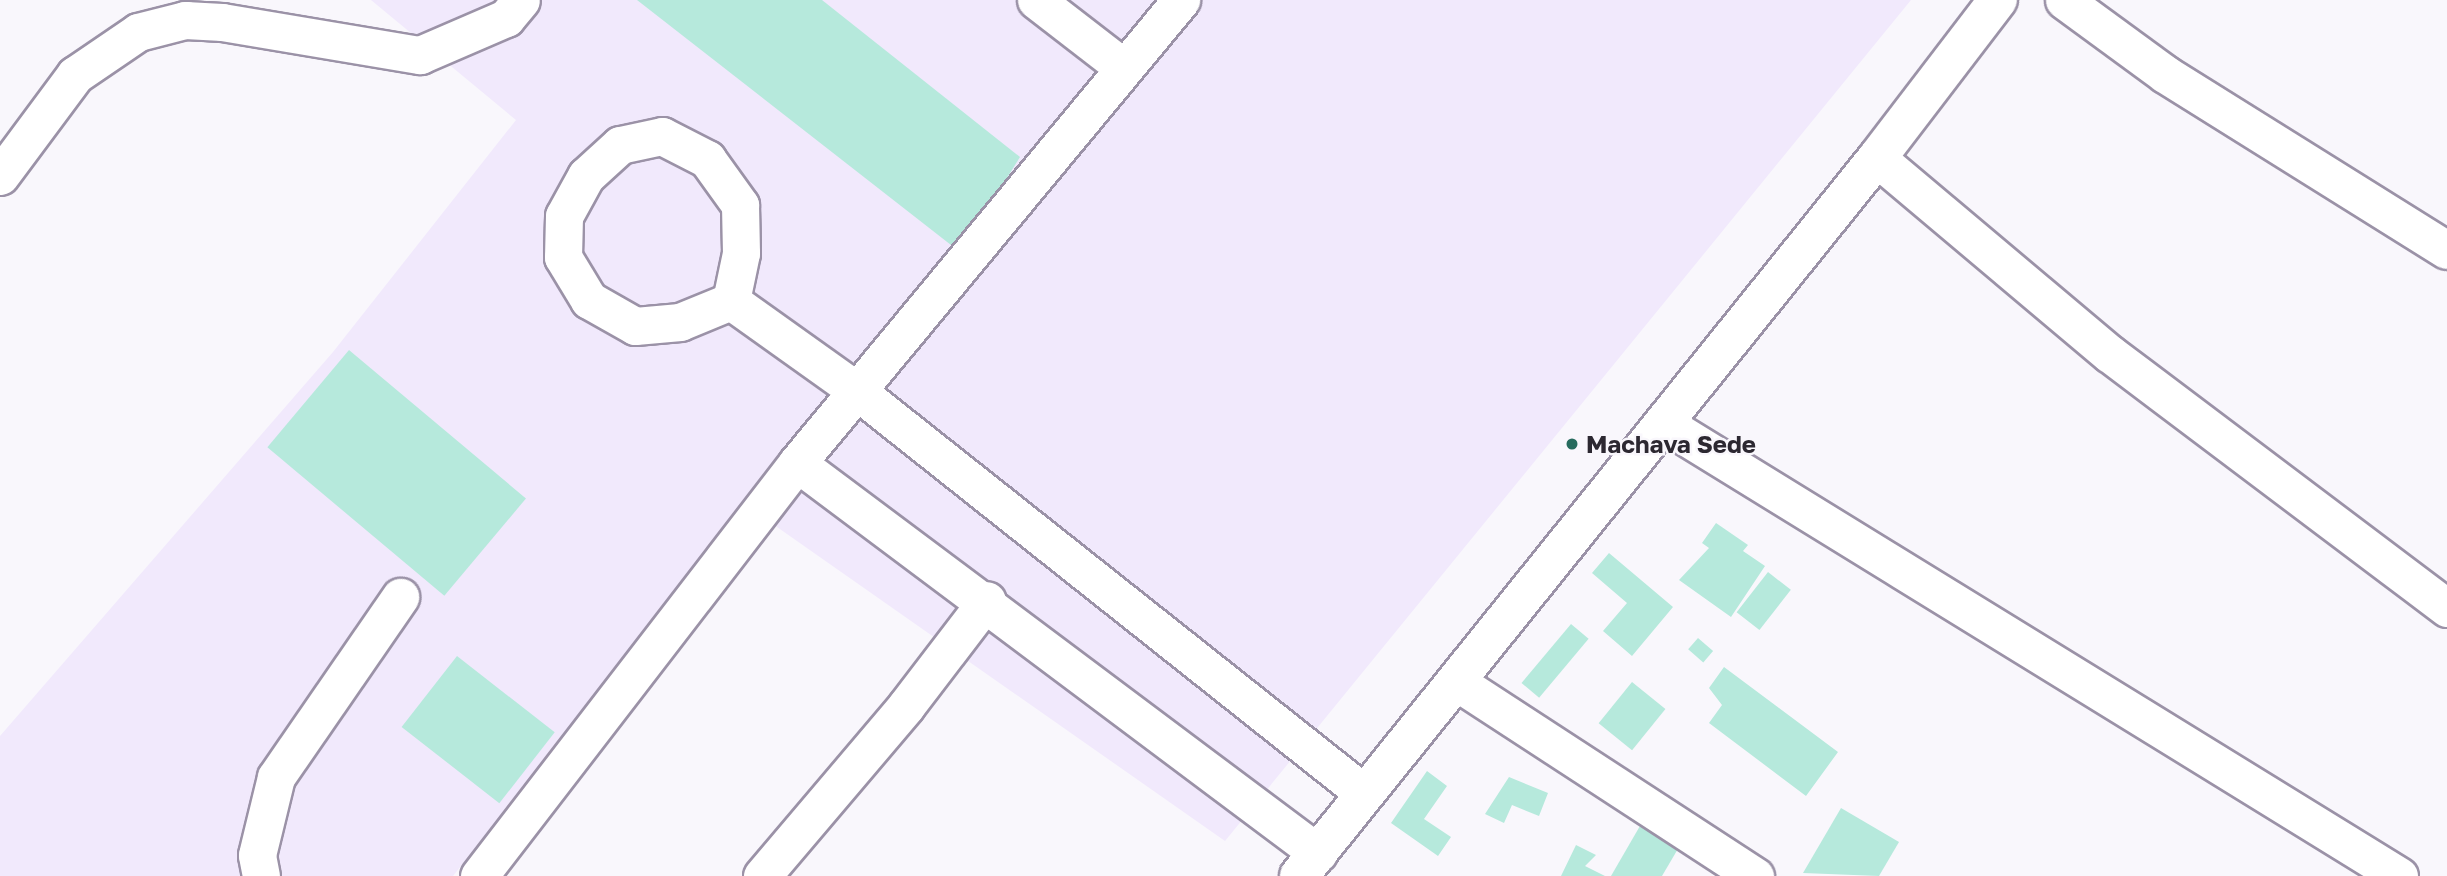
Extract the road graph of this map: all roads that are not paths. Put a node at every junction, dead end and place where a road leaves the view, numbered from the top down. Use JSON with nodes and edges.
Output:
{"nodes":[{"id":1,"x":521,"y":0,"type":"edge"},
{"id":2,"x":1036,"y":0,"type":"edge"},
{"id":3,"x":1181,"y":0,"type":"edge"},
{"id":4,"x":1998,"y":0,"type":"edge"},
{"id":5,"x":2064,"y":0,"type":"edge"},
{"id":6,"x":1124,"y":68,"type":"junction"},
{"id":7,"x":1877,"y":159,"type":"junction"},
{"id":8,"x":0,"y":176,"type":"edge"},
{"id":9,"x":2447,"y":250,"type":"edge"},
{"id":10,"x":731,"y":302,"type":"junction"},
{"id":11,"x":857,"y":391,"type":"junction"},
{"id":12,"x":1665,"y":424,"type":"junction"},
{"id":13,"x":797,"y":463,"type":"junction"},
{"id":14,"x":400,"y":597,"type":"dead end"},
{"id":15,"x":987,"y":600,"type":"junction"},
{"id":16,"x":2447,"y":608,"type":"edge"},
{"id":17,"x":1457,"y":682,"type":"junction"},
{"id":18,"x":1366,"y":794,"type":"junction"},
{"id":19,"x":1308,"y":864,"type":"edge"},
{"id":20,"x":261,"y":876,"type":"edge"},
{"id":21,"x":479,"y":876,"type":"edge"},
{"id":22,"x":762,"y":876,"type":"edge"},
{"id":23,"x":1755,"y":876,"type":"edge"},
{"id":24,"x":2399,"y":876,"type":"edge"}],
"edges":[{"from":1,"to":8,"type":"street"},
{"from":2,"to":6,"type":"street"},
{"from":3,"to":6,"type":"street"},
{"from":4,"to":7,"type":"main road"},
{"from":5,"to":9,"type":"street"},
{"from":6,"to":11,"type":"street"},
{"from":7,"to":12,"type":"main road"},
{"from":7,"to":16,"type":"street"},
{"from":10,"to":10,"type":"street"},
{"from":10,"to":11,"type":"street"},
{"from":11,"to":13,"type":"street"},
{"from":11,"to":18,"type":"street"},
{"from":12,"to":17,"type":"main road"},
{"from":12,"to":24,"type":"street"},
{"from":13,"to":15,"type":"street"},
{"from":13,"to":21,"type":"street"},
{"from":14,"to":20,"type":"street"},
{"from":15,"to":19,"type":"street"},
{"from":15,"to":22,"type":"street"},
{"from":17,"to":18,"type":"main road"},
{"from":17,"to":23,"type":"street"},
{"from":18,"to":19,"type":"main road"}]}
